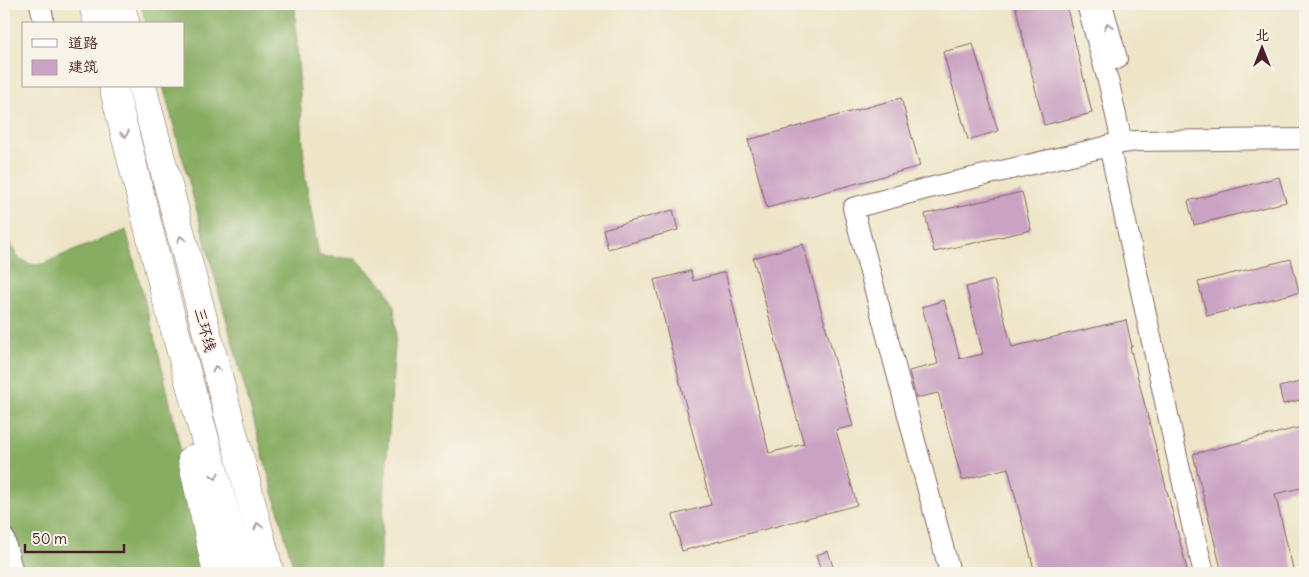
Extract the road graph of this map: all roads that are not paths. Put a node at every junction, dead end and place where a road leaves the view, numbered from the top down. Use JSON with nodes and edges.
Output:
{"nodes":[{"id":1,"x":92,"y":4,"type":"edge"},
{"id":2,"x":120,"y":4,"type":"edge"},
{"id":3,"x":1088,"y":4,"type":"edge"},
{"id":4,"x":1102,"y":4,"type":"edge"},
{"id":5,"x":97,"y":22,"type":"edge"},
{"id":6,"x":125,"y":22,"type":"edge"},
{"id":7,"x":114,"y":88,"type":"edge"},
{"id":8,"x":143,"y":88,"type":"edge"},
{"id":9,"x":1305,"y":139,"type":"edge"},
{"id":10,"x":1123,"y":143,"type":"junction"},
{"id":11,"x":180,"y":349,"type":"junction"},
{"id":12,"x":4,"y":538,"type":"edge"},
{"id":13,"x":14,"y":573,"type":"edge"},
{"id":14,"x":218,"y":573,"type":"edge"},
{"id":15,"x":242,"y":573,"type":"edge"},
{"id":16,"x":270,"y":573,"type":"edge"},
{"id":17,"x":950,"y":573,"type":"edge"},
{"id":18,"x":1204,"y":573,"type":"edge"}],
"edges":[{"from":1,"to":5,"type":"highway"},
{"from":2,"to":6,"type":"highway"},
{"from":3,"to":10,"type":"street"},
{"from":10,"to":4,"type":"street","one_way":true},
{"from":7,"to":11,"type":"highway","name":"三环线","one_way":true},
{"from":16,"to":8,"type":"highway","name":"三环线","one_way":true},
{"from":9,"to":10,"type":"street"},
{"from":10,"to":17,"type":"street"},
{"from":10,"to":18,"type":"street"},
{"from":11,"to":14,"type":"highway"},
{"from":11,"to":15,"type":"highway","name":"三环线","one_way":true},
{"from":12,"to":13,"type":"street"}]}
